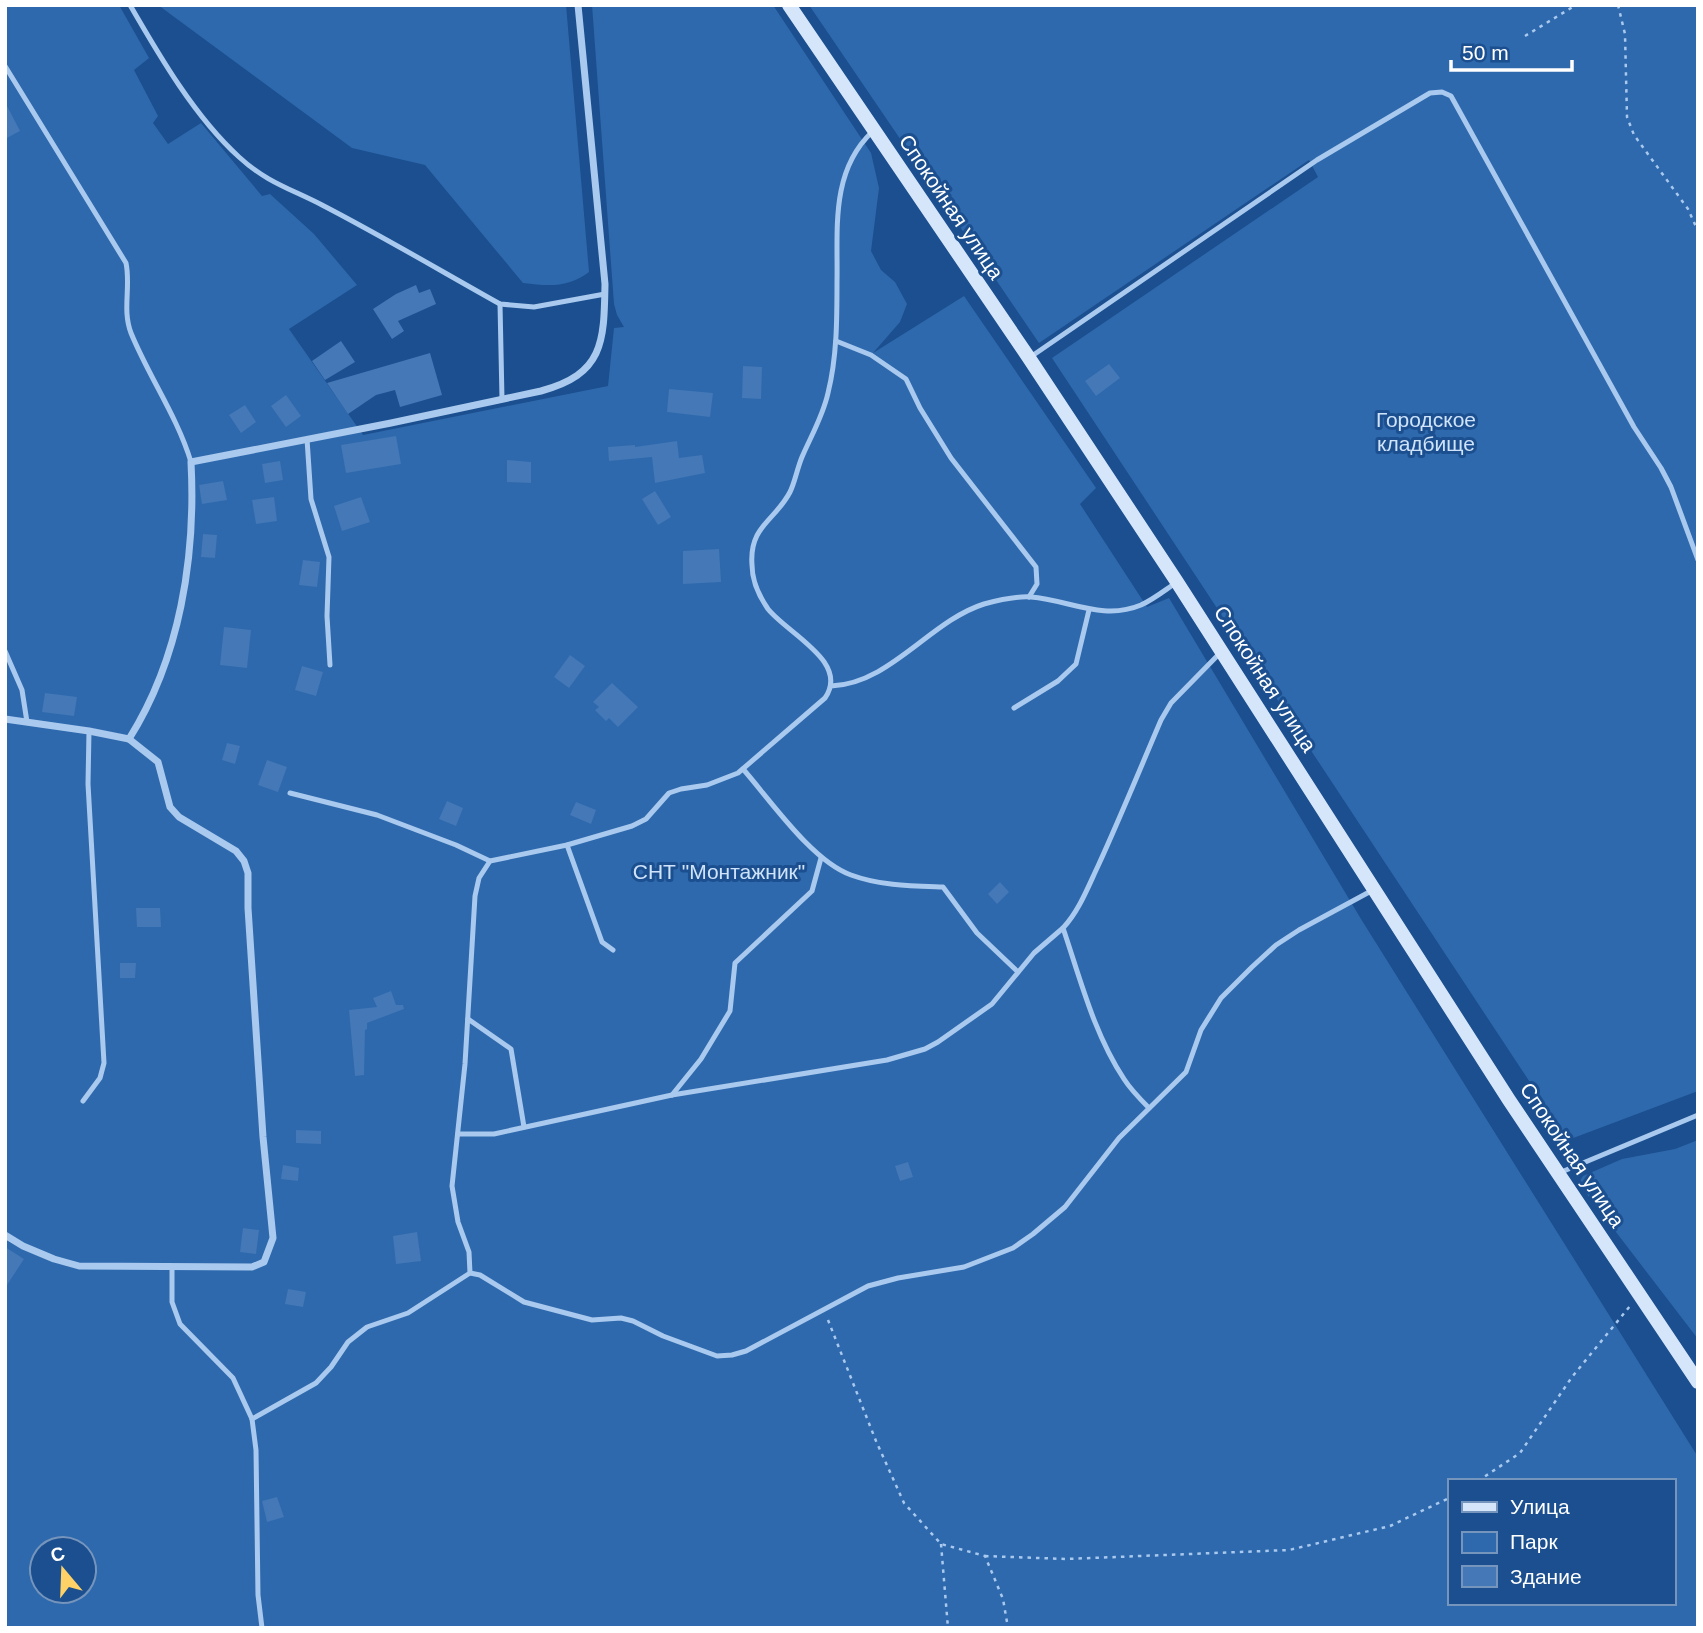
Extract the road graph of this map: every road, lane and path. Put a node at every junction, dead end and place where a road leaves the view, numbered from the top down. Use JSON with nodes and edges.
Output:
{"nodes":[{"id":1,"x":130,"y":5,"type":"edge"},
{"id":2,"x":579,"y":5,"type":"edge"},
{"id":3,"x":789,"y":5,"type":"edge"},
{"id":4,"x":1576,"y":5,"type":"edge"},
{"id":5,"x":1618,"y":5,"type":"edge"},
{"id":6,"x":1525,"y":36,"type":"dead end"},
{"id":7,"x":5,"y":66,"type":"edge"},
{"id":8,"x":873,"y":131,"type":"junction"},
{"id":9,"x":1698,"y":231,"type":"edge"},
{"id":10,"x":605,"y":294,"type":"junction"},
{"id":11,"x":500,"y":304,"type":"junction"},
{"id":12,"x":836,"y":341,"type":"junction"},
{"id":13,"x":1030,"y":358,"type":"junction"},
{"id":14,"x":502,"y":400,"type":"junction"},
{"id":15,"x":307,"y":439,"type":"junction"},
{"id":16,"x":191,"y":462,"type":"junction"},
{"id":17,"x":1698,"y":560,"type":"edge"},
{"id":18,"x":1177,"y":582,"type":"junction"},
{"id":19,"x":1029,"y":597,"type":"junction"},
{"id":20,"x":1089,"y":610,"type":"junction"},
{"id":21,"x":5,"y":651,"type":"edge"},
{"id":22,"x":1223,"y":651,"type":"junction"},
{"id":23,"x":330,"y":664,"type":"dead end"},
{"id":24,"x":831,"y":686,"type":"junction"},
{"id":25,"x":1014,"y":708,"type":"dead end"},
{"id":26,"x":5,"y":719,"type":"edge"},
{"id":27,"x":27,"y":722,"type":"junction"},
{"id":28,"x":89,"y":731,"type":"junction"},
{"id":29,"x":129,"y":739,"type":"junction"},
{"id":30,"x":743,"y":769,"type":"junction"},
{"id":31,"x":290,"y":793,"type":"dead end"},
{"id":32,"x":568,"y":845,"type":"junction"},
{"id":33,"x":821,"y":858,"type":"junction"},
{"id":34,"x":490,"y":862,"type":"junction"},
{"id":35,"x":1375,"y":888,"type":"junction"},
{"id":36,"x":1063,"y":928,"type":"junction"},
{"id":37,"x":613,"y":950,"type":"dead end"},
{"id":38,"x":1018,"y":972,"type":"junction"},
{"id":39,"x":468,"y":1019,"type":"junction"},
{"id":40,"x":671,"y":1095,"type":"junction"},
{"id":41,"x":83,"y":1101,"type":"dead end"},
{"id":42,"x":1149,"y":1108,"type":"junction"},
{"id":43,"x":1698,"y":1115,"type":"edge"},
{"id":44,"x":524,"y":1127,"type":"junction"},
{"id":45,"x":458,"y":1134,"type":"junction"},
{"id":46,"x":1559,"y":1173,"type":"junction"},
{"id":47,"x":5,"y":1235,"type":"edge"},
{"id":48,"x":172,"y":1267,"type":"junction"},
{"id":49,"x":470,"y":1273,"type":"junction"},
{"id":50,"x":1640,"y":1294,"type":"junction"},
{"id":51,"x":824,"y":1310,"type":"junction"},
{"id":52,"x":1698,"y":1382,"type":"edge"},
{"id":53,"x":252,"y":1419,"type":"junction"},
{"id":54,"x":1481,"y":1479,"type":"edge"},
{"id":55,"x":1448,"y":1498,"type":"edge"},
{"id":56,"x":941,"y":1544,"type":"junction"},
{"id":57,"x":985,"y":1556,"type":"junction"},
{"id":58,"x":262,"y":1628,"type":"edge"},
{"id":59,"x":948,"y":1628,"type":"edge"},
{"id":60,"x":1008,"y":1628,"type":"edge"}],
"edges":[{"from":1,"to":11,"type":"lane"},
{"from":2,"to":10,"type":"street"},
{"from":3,"to":8,"type":"street","name":"Спокойная улица"},
{"from":4,"to":6,"type":"path"},
{"from":5,"to":9,"type":"path"},
{"from":7,"to":16,"type":"lane"},
{"from":8,"to":12,"type":"lane"},
{"from":8,"to":13,"type":"street","name":"Спокойная улица"},
{"from":10,"to":11,"type":"lane"},
{"from":10,"to":14,"type":"street"},
{"from":11,"to":14,"type":"lane"},
{"from":12,"to":19,"type":"lane"},
{"from":12,"to":24,"type":"lane"},
{"from":13,"to":17,"type":"lane"},
{"from":13,"to":18,"type":"street","name":"Спокойная улица"},
{"from":14,"to":15,"type":"street"},
{"from":15,"to":16,"type":"street"},
{"from":15,"to":23,"type":"lane"},
{"from":16,"to":29,"type":"street"},
{"from":18,"to":20,"type":"lane"},
{"from":18,"to":22,"type":"street","name":"Спокойная улица"},
{"from":19,"to":20,"type":"lane"},
{"from":19,"to":24,"type":"lane"},
{"from":20,"to":25,"type":"lane"},
{"from":21,"to":27,"type":"lane"},
{"from":22,"to":35,"type":"street","name":"Спокойная улица"},
{"from":22,"to":36,"type":"lane"},
{"from":24,"to":30,"type":"lane"},
{"from":26,"to":27,"type":"street"},
{"from":27,"to":28,"type":"street"},
{"from":28,"to":29,"type":"street"},
{"from":28,"to":41,"type":"lane"},
{"from":29,"to":48,"type":"street"},
{"from":30,"to":32,"type":"lane"},
{"from":30,"to":33,"type":"lane"},
{"from":31,"to":34,"type":"lane"},
{"from":32,"to":34,"type":"lane"},
{"from":32,"to":37,"type":"lane"},
{"from":33,"to":38,"type":"lane"},
{"from":33,"to":40,"type":"lane"},
{"from":34,"to":39,"type":"lane"},
{"from":35,"to":42,"type":"lane"},
{"from":35,"to":46,"type":"street","name":"Спокойная улица"},
{"from":36,"to":38,"type":"lane"},
{"from":36,"to":42,"type":"lane"},
{"from":38,"to":40,"type":"lane"},
{"from":39,"to":44,"type":"lane"},
{"from":39,"to":45,"type":"lane"},
{"from":40,"to":44,"type":"lane"},
{"from":42,"to":51,"type":"lane"},
{"from":43,"to":46,"type":"lane"},
{"from":44,"to":45,"type":"lane"},
{"from":45,"to":49,"type":"lane"},
{"from":46,"to":50,"type":"street","name":"Спокойная улица"},
{"from":47,"to":48,"type":"street"},
{"from":48,"to":53,"type":"lane"},
{"from":49,"to":51,"type":"lane"},
{"from":49,"to":53,"type":"lane"},
{"from":50,"to":52,"type":"street","name":"Спокойная улица"},
{"from":50,"to":54,"type":"path"},
{"from":51,"to":56,"type":"path"},
{"from":53,"to":58,"type":"lane"},
{"from":55,"to":57,"type":"path"},
{"from":56,"to":57,"type":"path"},
{"from":56,"to":59,"type":"path"},
{"from":57,"to":60,"type":"path"}]}
